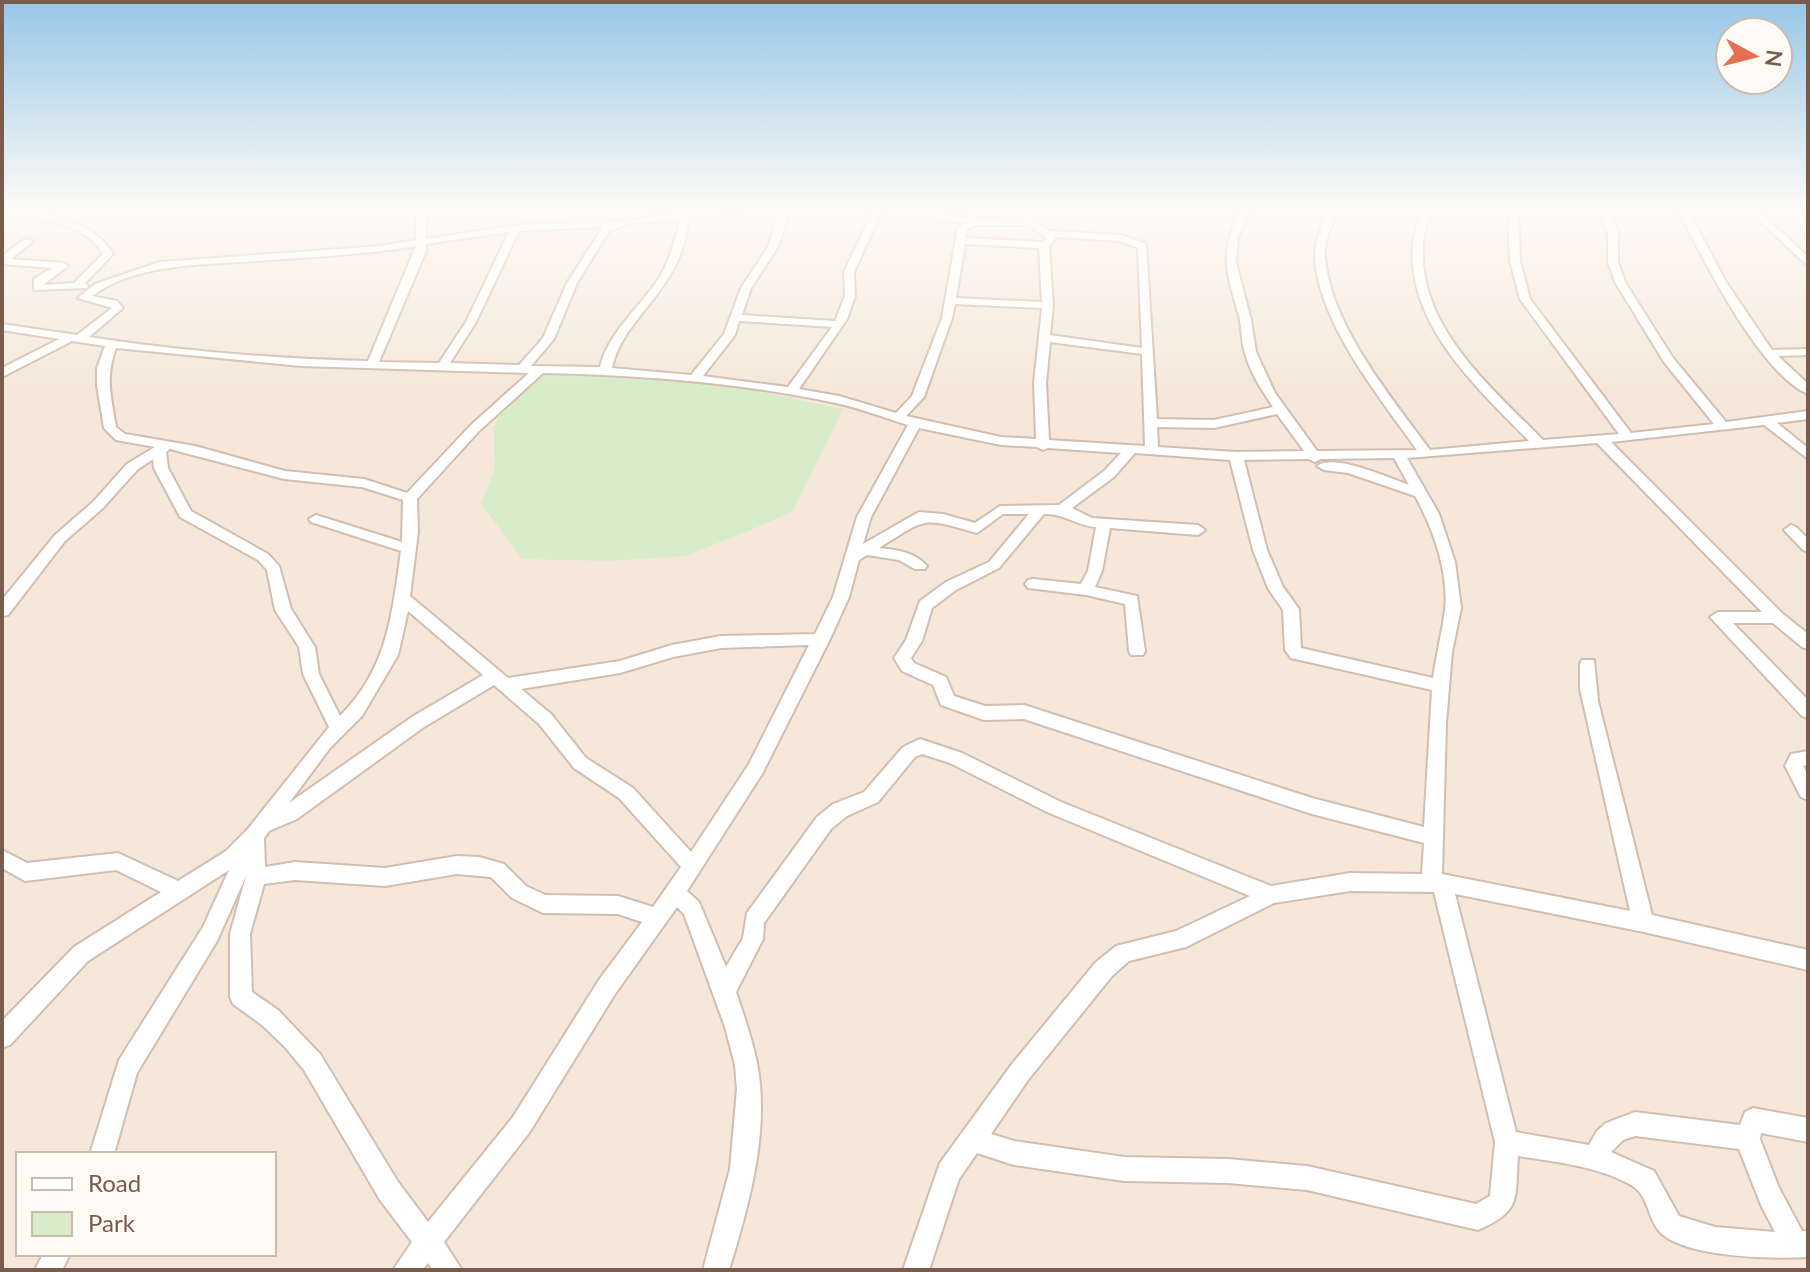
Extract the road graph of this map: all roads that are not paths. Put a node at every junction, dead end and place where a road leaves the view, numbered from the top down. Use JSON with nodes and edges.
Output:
{"nodes":[{"id":1,"x":55,"y":269,"type":"edge"},
{"id":2,"x":93,"y":269,"type":"edge"},
{"id":3,"x":147,"y":269,"type":"edge"},
{"id":4,"x":411,"y":269,"type":"edge"},
{"id":5,"x":496,"y":269,"type":"edge"},
{"id":6,"x":579,"y":269,"type":"edge"},
{"id":7,"x":669,"y":269,"type":"edge"},
{"id":8,"x":758,"y":269,"type":"edge"},
{"id":9,"x":850,"y":269,"type":"edge"},
{"id":10,"x":956,"y":269,"type":"edge"},
{"id":11,"x":1047,"y":269,"type":"edge"},
{"id":12,"x":1142,"y":269,"type":"edge"},
{"id":13,"x":1231,"y":269,"type":"edge"},
{"id":14,"x":1322,"y":269,"type":"edge"},
{"id":15,"x":1417,"y":269,"type":"edge"},
{"id":16,"x":1517,"y":269,"type":"edge"},
{"id":17,"x":1616,"y":269,"type":"edge"},
{"id":18,"x":1717,"y":269,"type":"edge"},
{"id":19,"x":76,"y":287,"type":"junction"},
{"id":20,"x":94,"y":288,"type":"junction"},
{"id":21,"x":952,"y":301,"type":"junction"},
{"id":22,"x":1048,"y":305,"type":"junction"},
{"id":23,"x":737,"y":318,"type":"junction"},
{"id":24,"x":837,"y":324,"type":"junction"},
{"id":25,"x":2,"y":327,"type":"edge"},
{"id":26,"x":1045,"y":338,"type":"junction"},
{"id":27,"x":74,"y":339,"type":"junction"},
{"id":28,"x":112,"y":344,"type":"junction"},
{"id":29,"x":1149,"y":352,"type":"junction"},
{"id":30,"x":1808,"y":352,"type":"edge"},
{"id":31,"x":1771,"y":353,"type":"junction"},
{"id":32,"x":372,"y":365,"type":"junction"},
{"id":33,"x":442,"y":367,"type":"junction"},
{"id":34,"x":522,"y":369,"type":"junction"},
{"id":35,"x":539,"y":370,"type":"junction"},
{"id":36,"x":605,"y":371,"type":"junction"},
{"id":37,"x":2,"y":373,"type":"edge"},
{"id":38,"x":694,"y":379,"type":"junction"},
{"id":39,"x":1808,"y":390,"type":"edge"},
{"id":40,"x":792,"y":391,"type":"junction"},
{"id":41,"x":1283,"y":409,"type":"junction"},
{"id":42,"x":1808,"y":415,"type":"edge"},
{"id":43,"x":907,"y":420,"type":"junction"},
{"id":44,"x":1767,"y":421,"type":"junction"},
{"id":45,"x":1154,"y":423,"type":"junction"},
{"id":46,"x":1722,"y":426,"type":"junction"},
{"id":47,"x":1628,"y":437,"type":"junction"},
{"id":48,"x":1601,"y":440,"type":"junction"},
{"id":49,"x":1540,"y":445,"type":"junction"},
{"id":50,"x":1043,"y":446,"type":"junction"},
{"id":51,"x":162,"y":448,"type":"junction"},
{"id":52,"x":1130,"y":451,"type":"junction"},
{"id":53,"x":1152,"y":452,"type":"junction"},
{"id":54,"x":1426,"y":454,"type":"junction"},
{"id":55,"x":1808,"y":455,"type":"edge"},
{"id":56,"x":1399,"y":456,"type":"junction"},
{"id":57,"x":1315,"y":458,"type":"junction"},
{"id":58,"x":1237,"y":459,"type":"junction"},
{"id":59,"x":1422,"y":494,"type":"junction"},
{"id":60,"x":410,"y":498,"type":"junction"},
{"id":61,"x":1062,"y":509,"type":"junction"},
{"id":62,"x":1039,"y":511,"type":"junction"},
{"id":63,"x":316,"y":519,"type":"dead end"},
{"id":64,"x":1104,"y":523,"type":"junction"},
{"id":65,"x":1198,"y":530,"type":"dead end"},
{"id":66,"x":1791,"y":530,"type":"dead end"},
{"id":67,"x":1808,"y":547,"type":"edge"},
{"id":68,"x":409,"y":549,"type":"junction"},
{"id":69,"x":858,"y":554,"type":"junction"},
{"id":70,"x":920,"y":566,"type":"dead end"},
{"id":71,"x":1033,"y":584,"type":"dead end"},
{"id":72,"x":1086,"y":590,"type":"junction"},
{"id":73,"x":401,"y":597,"type":"junction"},
{"id":74,"x":2,"y":611,"type":"edge"},
{"id":75,"x":1777,"y":618,"type":"junction"},
{"id":76,"x":822,"y":639,"type":"junction"},
{"id":77,"x":1808,"y":643,"type":"edge"},
{"id":78,"x":1137,"y":651,"type":"dead end"},
{"id":79,"x":1588,"y":664,"type":"dead end"},
{"id":80,"x":501,"y":680,"type":"junction"},
{"id":81,"x":1440,"y":686,"type":"junction"},
{"id":82,"x":1808,"y":711,"type":"edge"},
{"id":83,"x":338,"y":729,"type":"junction"},
{"id":84,"x":1808,"y":758,"type":"edge"},
{"id":85,"x":1808,"y":792,"type":"edge"},
{"id":86,"x":257,"y":831,"type":"junction"},
{"id":87,"x":1434,"y":838,"type":"junction"},
{"id":88,"x":2,"y":858,"type":"edge"},
{"id":89,"x":692,"y":865,"type":"junction"},
{"id":90,"x":256,"y":877,"type":"junction"},
{"id":91,"x":1437,"y":883,"type":"junction"},
{"id":92,"x":178,"y":891,"type":"junction"},
{"id":93,"x":675,"y":893,"type":"junction"},
{"id":94,"x":1271,"y":895,"type":"junction"},
{"id":95,"x":657,"y":918,"type":"junction"},
{"id":96,"x":1644,"y":923,"type":"junction"},
{"id":97,"x":1808,"y":960,"type":"edge"},
{"id":98,"x":723,"y":994,"type":"junction"},
{"id":99,"x":2,"y":1037,"type":"edge"},
{"id":100,"x":1808,"y":1130,"type":"edge"},
{"id":101,"x":1747,"y":1138,"type":"junction"},
{"id":102,"x":972,"y":1140,"type":"junction"},
{"id":103,"x":1507,"y":1142,"type":"junction"},
{"id":104,"x":103,"y":1152,"type":"edge"},
{"id":105,"x":1595,"y":1159,"type":"junction"},
{"id":106,"x":430,"y":1242,"type":"junction"},
{"id":107,"x":1803,"y":1248,"type":"edge"},
{"id":108,"x":406,"y":1270,"type":"edge"},
{"id":109,"x":449,"y":1270,"type":"edge"},
{"id":110,"x":716,"y":1270,"type":"edge"},
{"id":111,"x":916,"y":1270,"type":"edge"}],
"edges":[{"from":1,"to":19,"type":"street"},
{"from":2,"to":19,"type":"street"},
{"from":3,"to":20,"type":"street"},
{"from":4,"to":32,"type":"street"},
{"from":5,"to":33,"type":"street"},
{"from":6,"to":34,"type":"street"},
{"from":7,"to":36,"type":"street"},
{"from":8,"to":23,"type":"street"},
{"from":9,"to":24,"type":"street"},
{"from":10,"to":21,"type":"street"},
{"from":11,"to":22,"type":"street"},
{"from":12,"to":29,"type":"street"},
{"from":13,"to":41,"type":"street"},
{"from":14,"to":54,"type":"street"},
{"from":15,"to":49,"type":"street"},
{"from":16,"to":47,"type":"street"},
{"from":17,"to":46,"type":"street"},
{"from":18,"to":31,"type":"street"},
{"from":19,"to":20,"type":"street"},
{"from":20,"to":27,"type":"street"},
{"from":21,"to":22,"type":"street"},
{"from":21,"to":43,"type":"street"},
{"from":22,"to":26,"type":"street"},
{"from":23,"to":24,"type":"street"},
{"from":23,"to":38,"type":"street"},
{"from":24,"to":40,"type":"street"},
{"from":25,"to":27,"type":"street"},
{"from":26,"to":29,"type":"street"},
{"from":26,"to":50,"type":"street"},
{"from":27,"to":28,"type":"street"},
{"from":27,"to":37,"type":"street"},
{"from":28,"to":32,"type":"street"},
{"from":28,"to":51,"type":"street"},
{"from":29,"to":45,"type":"street"},
{"from":30,"to":31,"type":"street"},
{"from":31,"to":39,"type":"street"},
{"from":32,"to":33,"type":"street"},
{"from":33,"to":34,"type":"street"},
{"from":34,"to":35,"type":"street"},
{"from":35,"to":36,"type":"street"},
{"from":35,"to":60,"type":"street"},
{"from":36,"to":38,"type":"street"},
{"from":38,"to":40,"type":"street"},
{"from":40,"to":43,"type":"street"},
{"from":41,"to":45,"type":"street"},
{"from":41,"to":57,"type":"street"},
{"from":42,"to":44,"type":"street"},
{"from":43,"to":50,"type":"street"},
{"from":43,"to":69,"type":"street"},
{"from":44,"to":46,"type":"street"},
{"from":44,"to":55,"type":"street"},
{"from":45,"to":53,"type":"street"},
{"from":46,"to":47,"type":"street"},
{"from":47,"to":48,"type":"street"},
{"from":48,"to":49,"type":"street"},
{"from":48,"to":75,"type":"street"},
{"from":49,"to":54,"type":"street"},
{"from":50,"to":52,"type":"street"},
{"from":51,"to":60,"type":"street"},
{"from":51,"to":74,"type":"street"},
{"from":51,"to":83,"type":"street"},
{"from":52,"to":53,"type":"street"},
{"from":52,"to":61,"type":"street"},
{"from":53,"to":58,"type":"street"},
{"from":54,"to":56,"type":"street"},
{"from":56,"to":57,"type":"street"},
{"from":56,"to":59,"type":"street"},
{"from":57,"to":58,"type":"street"},
{"from":58,"to":59,"type":"street"},
{"from":58,"to":81,"type":"street"},
{"from":59,"to":81,"type":"street"},
{"from":60,"to":68,"type":"street"},
{"from":61,"to":62,"type":"street"},
{"from":61,"to":64,"type":"street"},
{"from":62,"to":69,"type":"street"},
{"from":62,"to":87,"type":"street"},
{"from":63,"to":68,"type":"street"},
{"from":64,"to":65,"type":"street"},
{"from":64,"to":72,"type":"street"},
{"from":66,"to":67,"type":"street"},
{"from":68,"to":73,"type":"street"},
{"from":69,"to":70,"type":"street"},
{"from":69,"to":76,"type":"street"},
{"from":71,"to":72,"type":"street"},
{"from":72,"to":78,"type":"street"},
{"from":73,"to":80,"type":"street"},
{"from":73,"to":83,"type":"street"},
{"from":75,"to":77,"type":"street"},
{"from":75,"to":82,"type":"street"},
{"from":76,"to":80,"type":"street"},
{"from":76,"to":89,"type":"street"},
{"from":79,"to":96,"type":"street"},
{"from":80,"to":86,"type":"street"},
{"from":80,"to":89,"type":"street"},
{"from":81,"to":87,"type":"street"},
{"from":83,"to":86,"type":"street"},
{"from":84,"to":85,"type":"street"},
{"from":86,"to":90,"type":"street"},
{"from":86,"to":92,"type":"street"},
{"from":86,"to":104,"type":"street"},
{"from":87,"to":91,"type":"street"},
{"from":88,"to":92,"type":"street"},
{"from":89,"to":93,"type":"street"},
{"from":90,"to":95,"type":"street"},
{"from":90,"to":106,"type":"street"},
{"from":91,"to":94,"type":"street"},
{"from":91,"to":96,"type":"street"},
{"from":91,"to":103,"type":"street"},
{"from":92,"to":99,"type":"street"},
{"from":93,"to":95,"type":"street"},
{"from":93,"to":98,"type":"street"},
{"from":94,"to":98,"type":"street"},
{"from":94,"to":102,"type":"street"},
{"from":95,"to":106,"type":"street"},
{"from":96,"to":97,"type":"street"},
{"from":98,"to":110,"type":"street"},
{"from":100,"to":101,"type":"street"},
{"from":101,"to":105,"type":"street"},
{"from":101,"to":107,"type":"street"},
{"from":102,"to":103,"type":"street"},
{"from":102,"to":111,"type":"street"},
{"from":103,"to":105,"type":"street"},
{"from":105,"to":107,"type":"street"},
{"from":106,"to":108,"type":"street"},
{"from":106,"to":109,"type":"street"}]}
